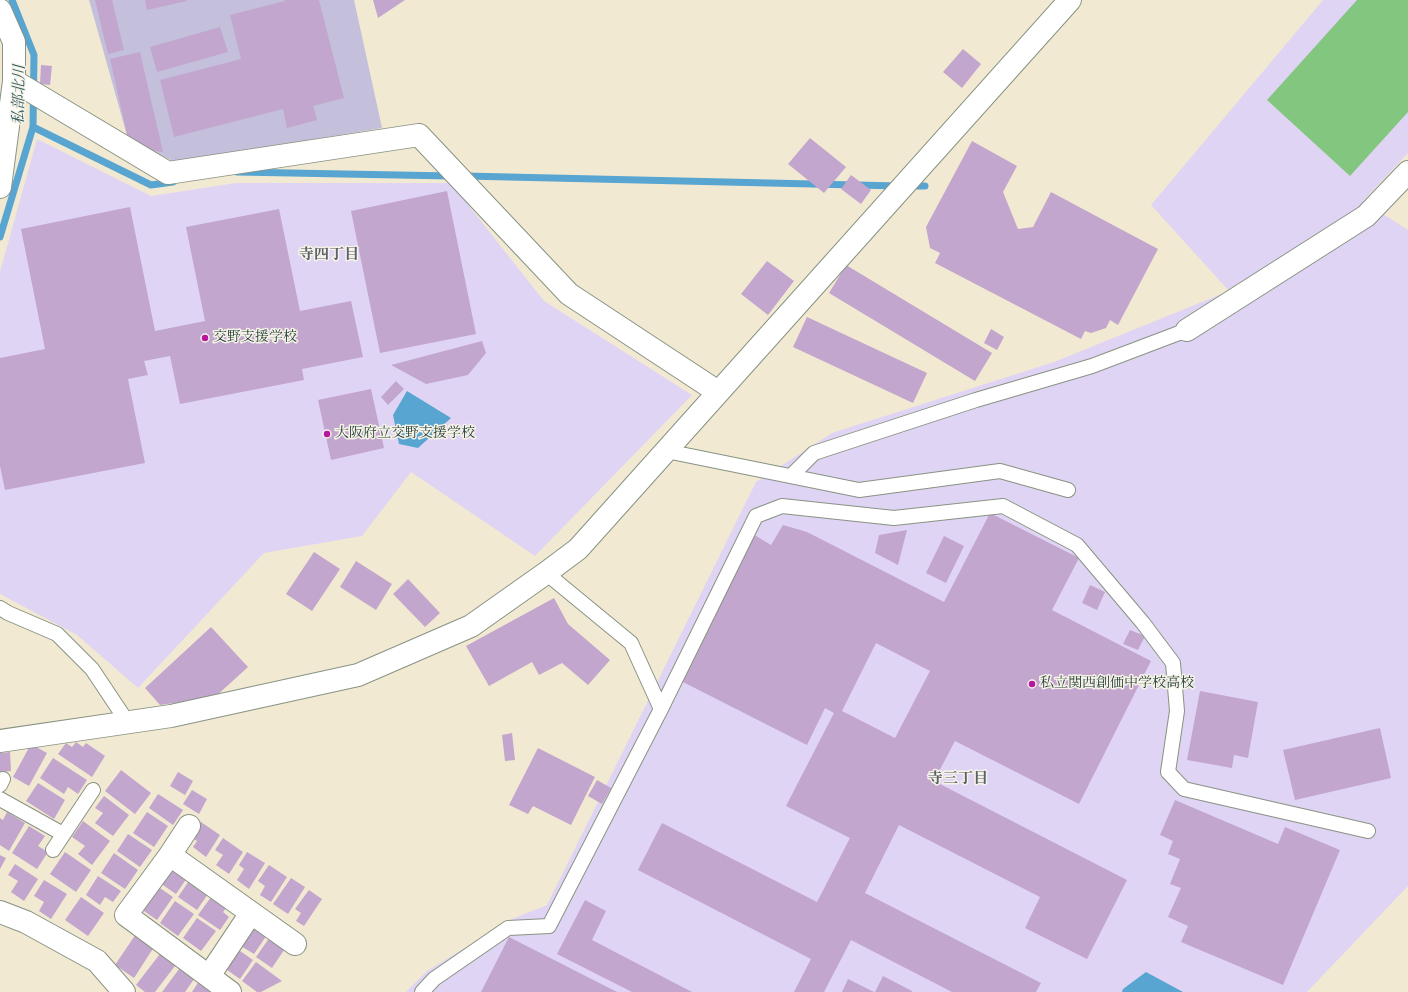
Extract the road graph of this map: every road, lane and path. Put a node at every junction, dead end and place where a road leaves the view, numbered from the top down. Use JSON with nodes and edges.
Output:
{"nodes":[{"id":1,"x":1070,"y":0,"type":"edge"},
{"id":2,"x":0,"y":10,"type":"edge"},
{"id":3,"x":19,"y":84,"type":"junction"},
{"id":4,"x":1408,"y":172,"type":"edge"},
{"id":5,"x":0,"y":187,"type":"edge"},
{"id":6,"x":1187,"y":330,"type":"joint"},
{"id":7,"x":718,"y":392,"type":"junction"},
{"id":8,"x":666,"y":451,"type":"junction"},
{"id":9,"x":791,"y":476,"type":"junction"},
{"id":10,"x":1068,"y":490,"type":"dead end"},
{"id":11,"x":546,"y":573,"type":"junction"},
{"id":12,"x":0,"y":608,"type":"edge"},
{"id":13,"x":661,"y":709,"type":"junction"},
{"id":14,"x":128,"y":723,"type":"junction"},
{"id":15,"x":0,"y":741,"type":"edge"},
{"id":16,"x":93,"y":790,"type":"dead end"},
{"id":17,"x":0,"y":799,"type":"edge"},
{"id":18,"x":189,"y":826,"type":"dead end"},
{"id":19,"x":1368,"y":831,"type":"dead end"},
{"id":20,"x":63,"y":834,"type":"junction"},
{"id":21,"x":54,"y":850,"type":"dead end"},
{"id":22,"x":170,"y":855,"type":"junction"},
{"id":23,"x":0,"y":912,"type":"edge"},
{"id":24,"x":251,"y":913,"type":"junction"},
{"id":25,"x":295,"y":944,"type":"dead end"},
{"id":26,"x":208,"y":976,"type":"junction"},
{"id":27,"x":124,"y":992,"type":"edge"},
{"id":28,"x":230,"y":992,"type":"edge"},
{"id":29,"x":422,"y":992,"type":"edge"}],
"edges":[{"from":1,"to":7,"type":"street"},
{"from":2,"to":3,"type":"street"},
{"from":3,"to":5,"type":"street"},
{"from":3,"to":7,"type":"street"},
{"from":4,"to":6,"type":"street"},
{"from":6,"to":9,"type":"lane"},
{"from":7,"to":8,"type":"street"},
{"from":8,"to":9,"type":"lane"},
{"from":8,"to":11,"type":"street"},
{"from":9,"to":10,"type":"lane"},
{"from":11,"to":13,"type":"lane"},
{"from":11,"to":14,"type":"street"},
{"from":12,"to":14,"type":"lane"},
{"from":13,"to":19,"type":"lane"},
{"from":13,"to":29,"type":"lane"},
{"from":14,"to":15,"type":"street"},
{"from":16,"to":20,"type":"lane"},
{"from":17,"to":20,"type":"lane"},
{"from":18,"to":22,"type":"street"},
{"from":20,"to":21,"type":"lane"},
{"from":22,"to":24,"type":"street"},
{"from":22,"to":26,"type":"street"},
{"from":23,"to":27,"type":"street"},
{"from":24,"to":25,"type":"street"},
{"from":24,"to":26,"type":"street"},
{"from":26,"to":28,"type":"street"}]}
